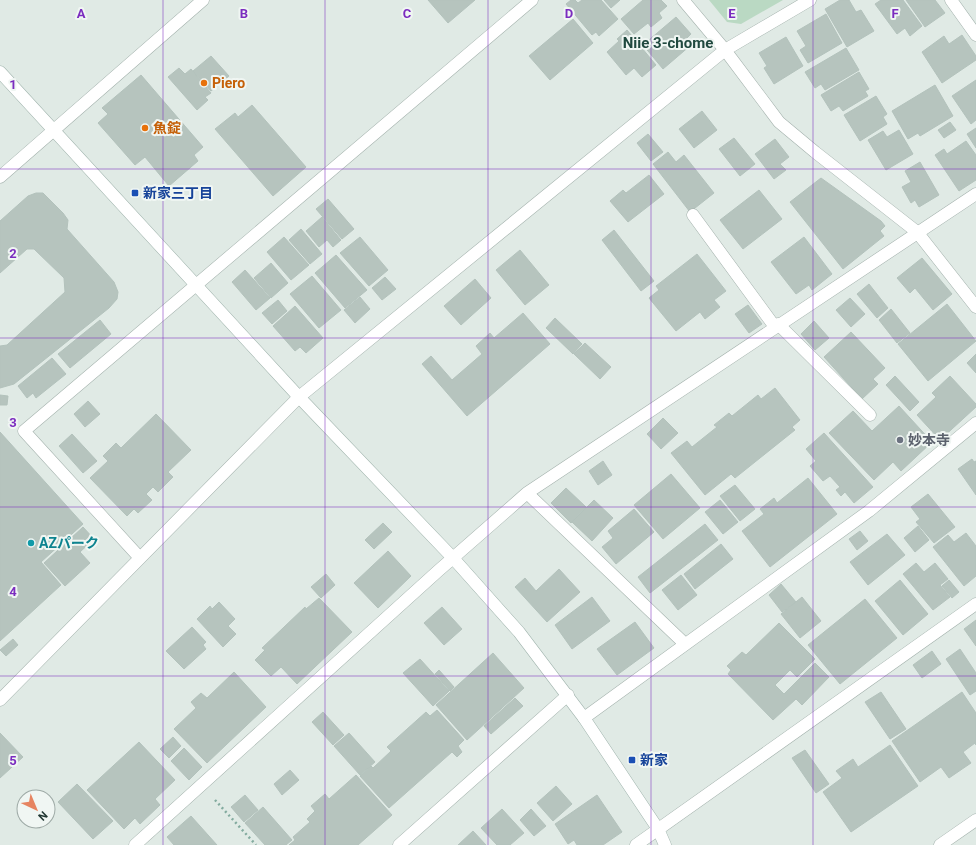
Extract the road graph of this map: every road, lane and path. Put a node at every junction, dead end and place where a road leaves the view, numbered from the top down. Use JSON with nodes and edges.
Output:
{"nodes":[{"id":1,"x":203,"y":0,"type":"edge"},
{"id":2,"x":532,"y":0,"type":"edge"},
{"id":3,"x":683,"y":0,"type":"edge"},
{"id":4,"x":810,"y":0,"type":"edge"},
{"id":5,"x":951,"y":0,"type":"edge"},
{"id":6,"x":976,"y":35,"type":"edge"},
{"id":7,"x":725,"y":50,"type":"junction"},
{"id":8,"x":0,"y":72,"type":"edge"},
{"id":9,"x":53,"y":130,"type":"junction"},
{"id":10,"x":0,"y":177,"type":"edge"},
{"id":11,"x":976,"y":194,"type":"edge"},
{"id":12,"x":693,"y":215,"type":"dead end"},
{"id":13,"x":917,"y":232,"type":"junction"},
{"id":14,"x":197,"y":285,"type":"junction"},
{"id":15,"x":976,"y":307,"type":"edge"},
{"id":16,"x":777,"y":326,"type":"junction"},
{"id":17,"x":299,"y":397,"type":"junction"},
{"id":18,"x":870,"y":415,"type":"dead end"},
{"id":19,"x":976,"y":423,"type":"edge"},
{"id":20,"x":527,"y":493,"type":"junction"},
{"id":21,"x":140,"y":558,"type":"junction"},
{"id":22,"x":453,"y":558,"type":"junction"},
{"id":23,"x":976,"y":604,"type":"edge"},
{"id":24,"x":685,"y":644,"type":"junction"},
{"id":25,"x":568,"y":695,"type":"junction"},
{"id":26,"x":0,"y":700,"type":"edge"},
{"id":27,"x":584,"y":718,"type":"junction"},
{"id":28,"x":201,"y":786,"type":"junction"},
{"id":29,"x":976,"y":820,"type":"edge"},
{"id":30,"x":658,"y":829,"type":"junction"},
{"id":31,"x":135,"y":845,"type":"edge"},
{"id":32,"x":256,"y":845,"type":"edge"},
{"id":33,"x":399,"y":845,"type":"edge"},
{"id":34,"x":636,"y":845,"type":"edge"},
{"id":35,"x":666,"y":845,"type":"edge"},
{"id":36,"x":940,"y":845,"type":"edge"}],
"edges":[{"from":1,"to":9,"type":"street"},
{"from":2,"to":14,"type":"street"},
{"from":3,"to":7,"type":"street"},
{"from":4,"to":7,"type":"street"},
{"from":5,"to":6,"type":"street"},
{"from":7,"to":13,"type":"street"},
{"from":7,"to":17,"type":"street"},
{"from":8,"to":9,"type":"street"},
{"from":9,"to":10,"type":"street"},
{"from":9,"to":14,"type":"street"},
{"from":11,"to":13,"type":"street"},
{"from":12,"to":16,"type":"street"},
{"from":13,"to":15,"type":"street"},
{"from":13,"to":16,"type":"street"},
{"from":14,"to":17,"type":"street"},
{"from":14,"to":21,"type":"street"},
{"from":16,"to":18,"type":"street"},
{"from":16,"to":20,"type":"street"},
{"from":17,"to":21,"type":"street"},
{"from":17,"to":22,"type":"street"},
{"from":19,"to":24,"type":"street"},
{"from":20,"to":22,"type":"street"},
{"from":20,"to":24,"type":"street"},
{"from":21,"to":26,"type":"street"},
{"from":22,"to":25,"type":"street"},
{"from":22,"to":28,"type":"street"},
{"from":23,"to":30,"type":"street"},
{"from":24,"to":27,"type":"street"},
{"from":25,"to":27,"type":"street"},
{"from":25,"to":33,"type":"street"},
{"from":27,"to":30,"type":"street"},
{"from":28,"to":31,"type":"street"},
{"from":28,"to":32,"type":"path"},
{"from":29,"to":36,"type":"street"},
{"from":30,"to":34,"type":"street"},
{"from":30,"to":35,"type":"street"}]}
